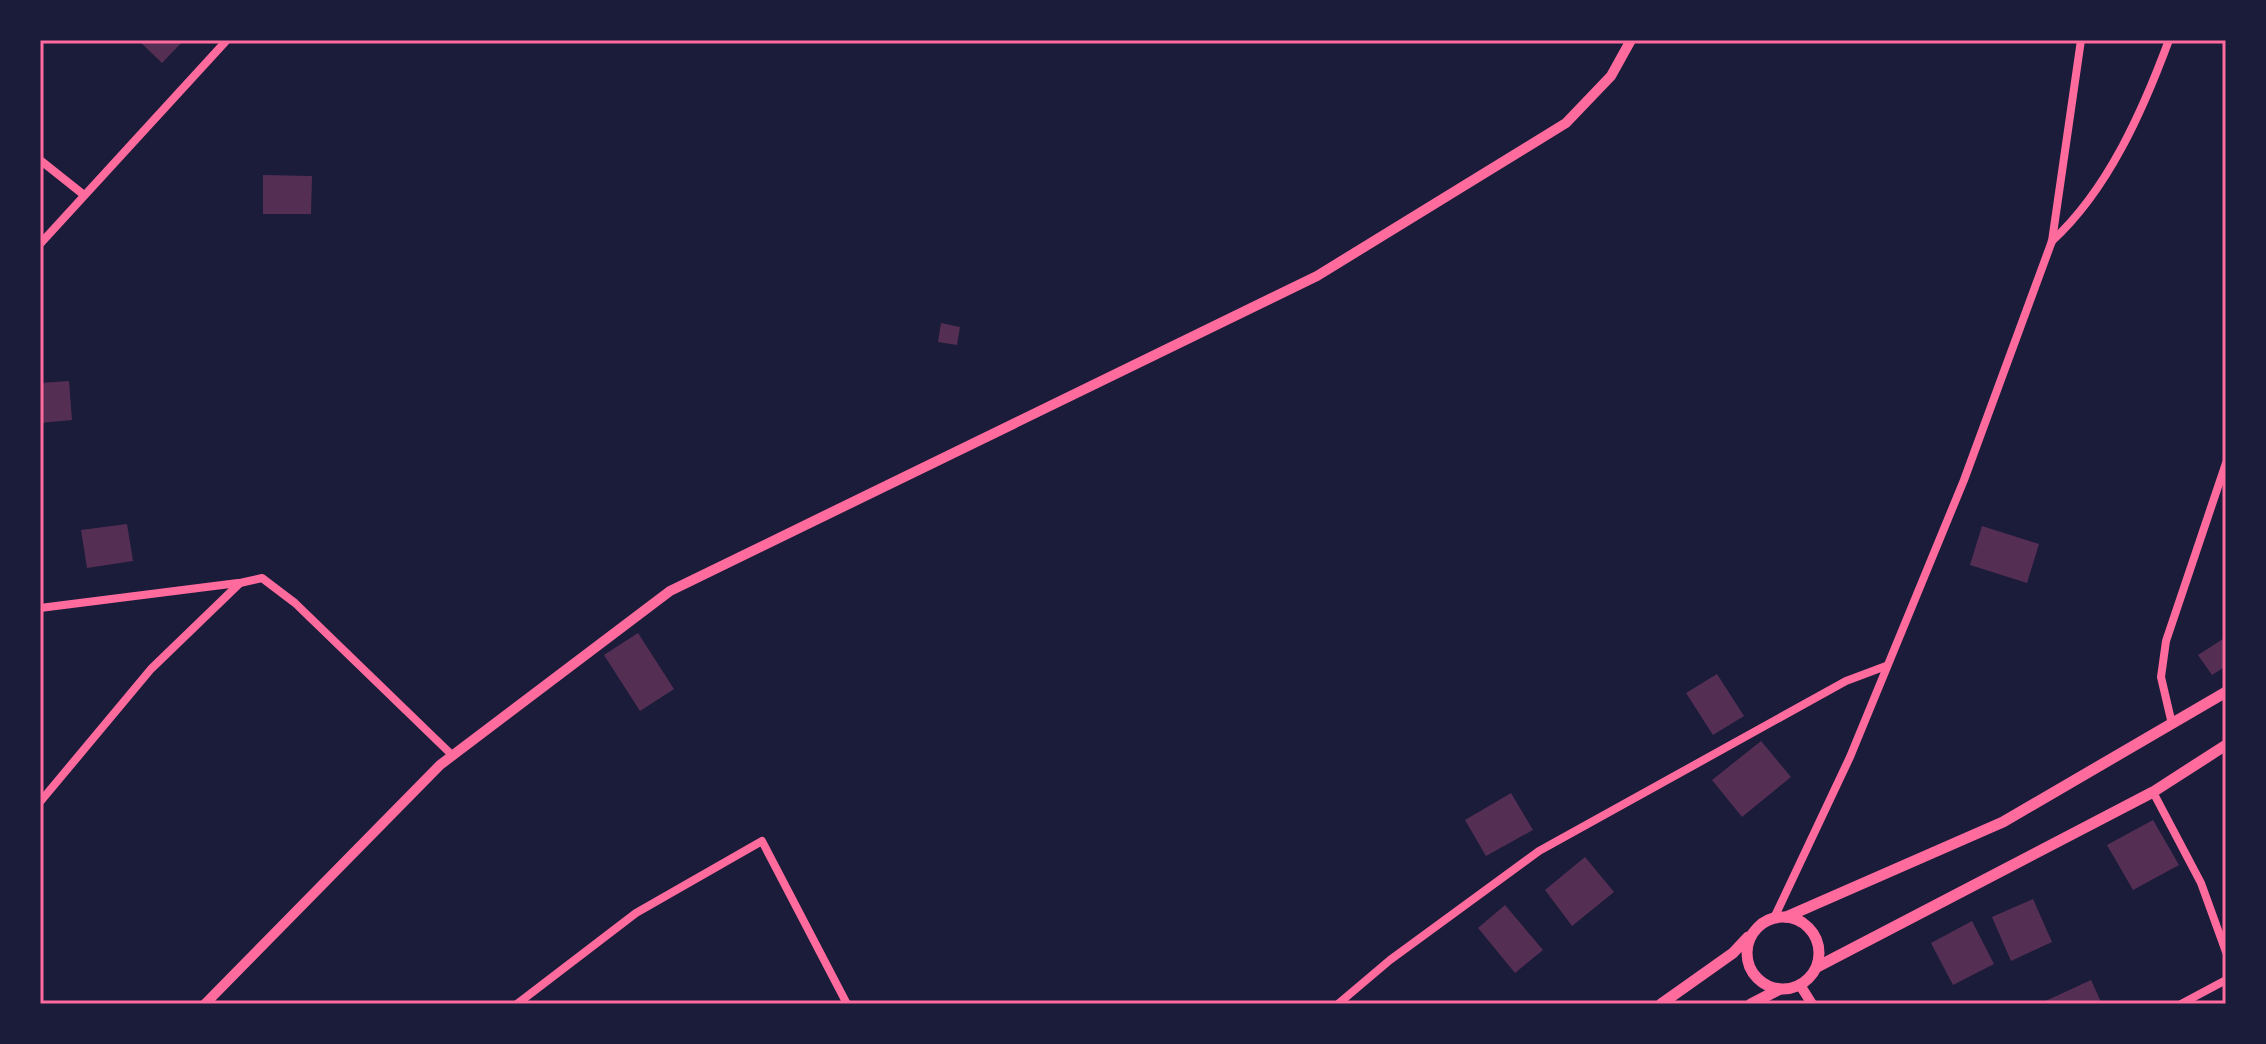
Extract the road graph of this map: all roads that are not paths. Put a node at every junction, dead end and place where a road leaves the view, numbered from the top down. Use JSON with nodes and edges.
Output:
{"nodes":[{"id":1,"x":227,"y":40,"type":"edge"},
{"id":2,"x":1631,"y":40,"type":"edge"},
{"id":3,"x":2081,"y":40,"type":"edge"},
{"id":4,"x":2169,"y":40,"type":"edge"},
{"id":5,"x":40,"y":160,"type":"edge"},
{"id":6,"x":84,"y":195,"type":"junction"},
{"id":7,"x":2052,"y":241,"type":"junction"},
{"id":8,"x":40,"y":244,"type":"edge"},
{"id":9,"x":2226,"y":463,"type":"edge"},
{"id":10,"x":240,"y":583,"type":"junction"},
{"id":11,"x":40,"y":608,"type":"edge"},
{"id":12,"x":1886,"y":666,"type":"junction"},
{"id":13,"x":2226,"y":692,"type":"edge"},
{"id":14,"x":2172,"y":724,"type":"junction"},
{"id":15,"x":2226,"y":745,"type":"edge"},
{"id":16,"x":453,"y":756,"type":"junction"},
{"id":17,"x":2153,"y":792,"type":"junction"},
{"id":18,"x":40,"y":802,"type":"edge"},
{"id":19,"x":1780,"y":917,"type":"junction"},
{"id":20,"x":1754,"y":931,"type":"junction"},
{"id":21,"x":2226,"y":952,"type":"edge"},
{"id":22,"x":1817,"y":967,"type":"junction"},
{"id":23,"x":2226,"y":980,"type":"edge"},
{"id":24,"x":1800,"y":985,"type":"junction"},
{"id":25,"x":1780,"y":989,"type":"junction"},
{"id":26,"x":205,"y":1004,"type":"edge"},
{"id":27,"x":517,"y":1004,"type":"edge"},
{"id":28,"x":847,"y":1004,"type":"edge"},
{"id":29,"x":1338,"y":1004,"type":"edge"},
{"id":30,"x":1661,"y":1004,"type":"edge"},
{"id":31,"x":1751,"y":1004,"type":"edge"},
{"id":32,"x":1812,"y":1004,"type":"edge"},
{"id":33,"x":2181,"y":1004,"type":"edge"}],
"edges":[{"from":1,"to":6,"type":"street"},
{"from":2,"to":16,"type":"street"},
{"from":3,"to":7,"type":"street"},
{"from":4,"to":7,"type":"street"},
{"from":5,"to":6,"type":"street"},
{"from":6,"to":8,"type":"street"},
{"from":7,"to":12,"type":"street"},
{"from":9,"to":14,"type":"street"},
{"from":10,"to":11,"type":"street"},
{"from":10,"to":16,"type":"street"},
{"from":10,"to":18,"type":"street"},
{"from":12,"to":19,"type":"street"},
{"from":12,"to":29,"type":"street"},
{"from":13,"to":14,"type":"main road"},
{"from":14,"to":19,"type":"main road"},
{"from":15,"to":17,"type":"main road"},
{"from":16,"to":26,"type":"street"},
{"from":17,"to":21,"type":"street"},
{"from":17,"to":22,"type":"main road"},
{"from":19,"to":20,"type":"main road"},
{"from":19,"to":22,"type":"main road"},
{"from":20,"to":25,"type":"main road"},
{"from":20,"to":30,"type":"main road"},
{"from":22,"to":24,"type":"main road"},
{"from":23,"to":33,"type":"street"},
{"from":24,"to":25,"type":"main road"},
{"from":24,"to":32,"type":"street"},
{"from":25,"to":31,"type":"main road"},
{"from":27,"to":28,"type":"street"}]}
